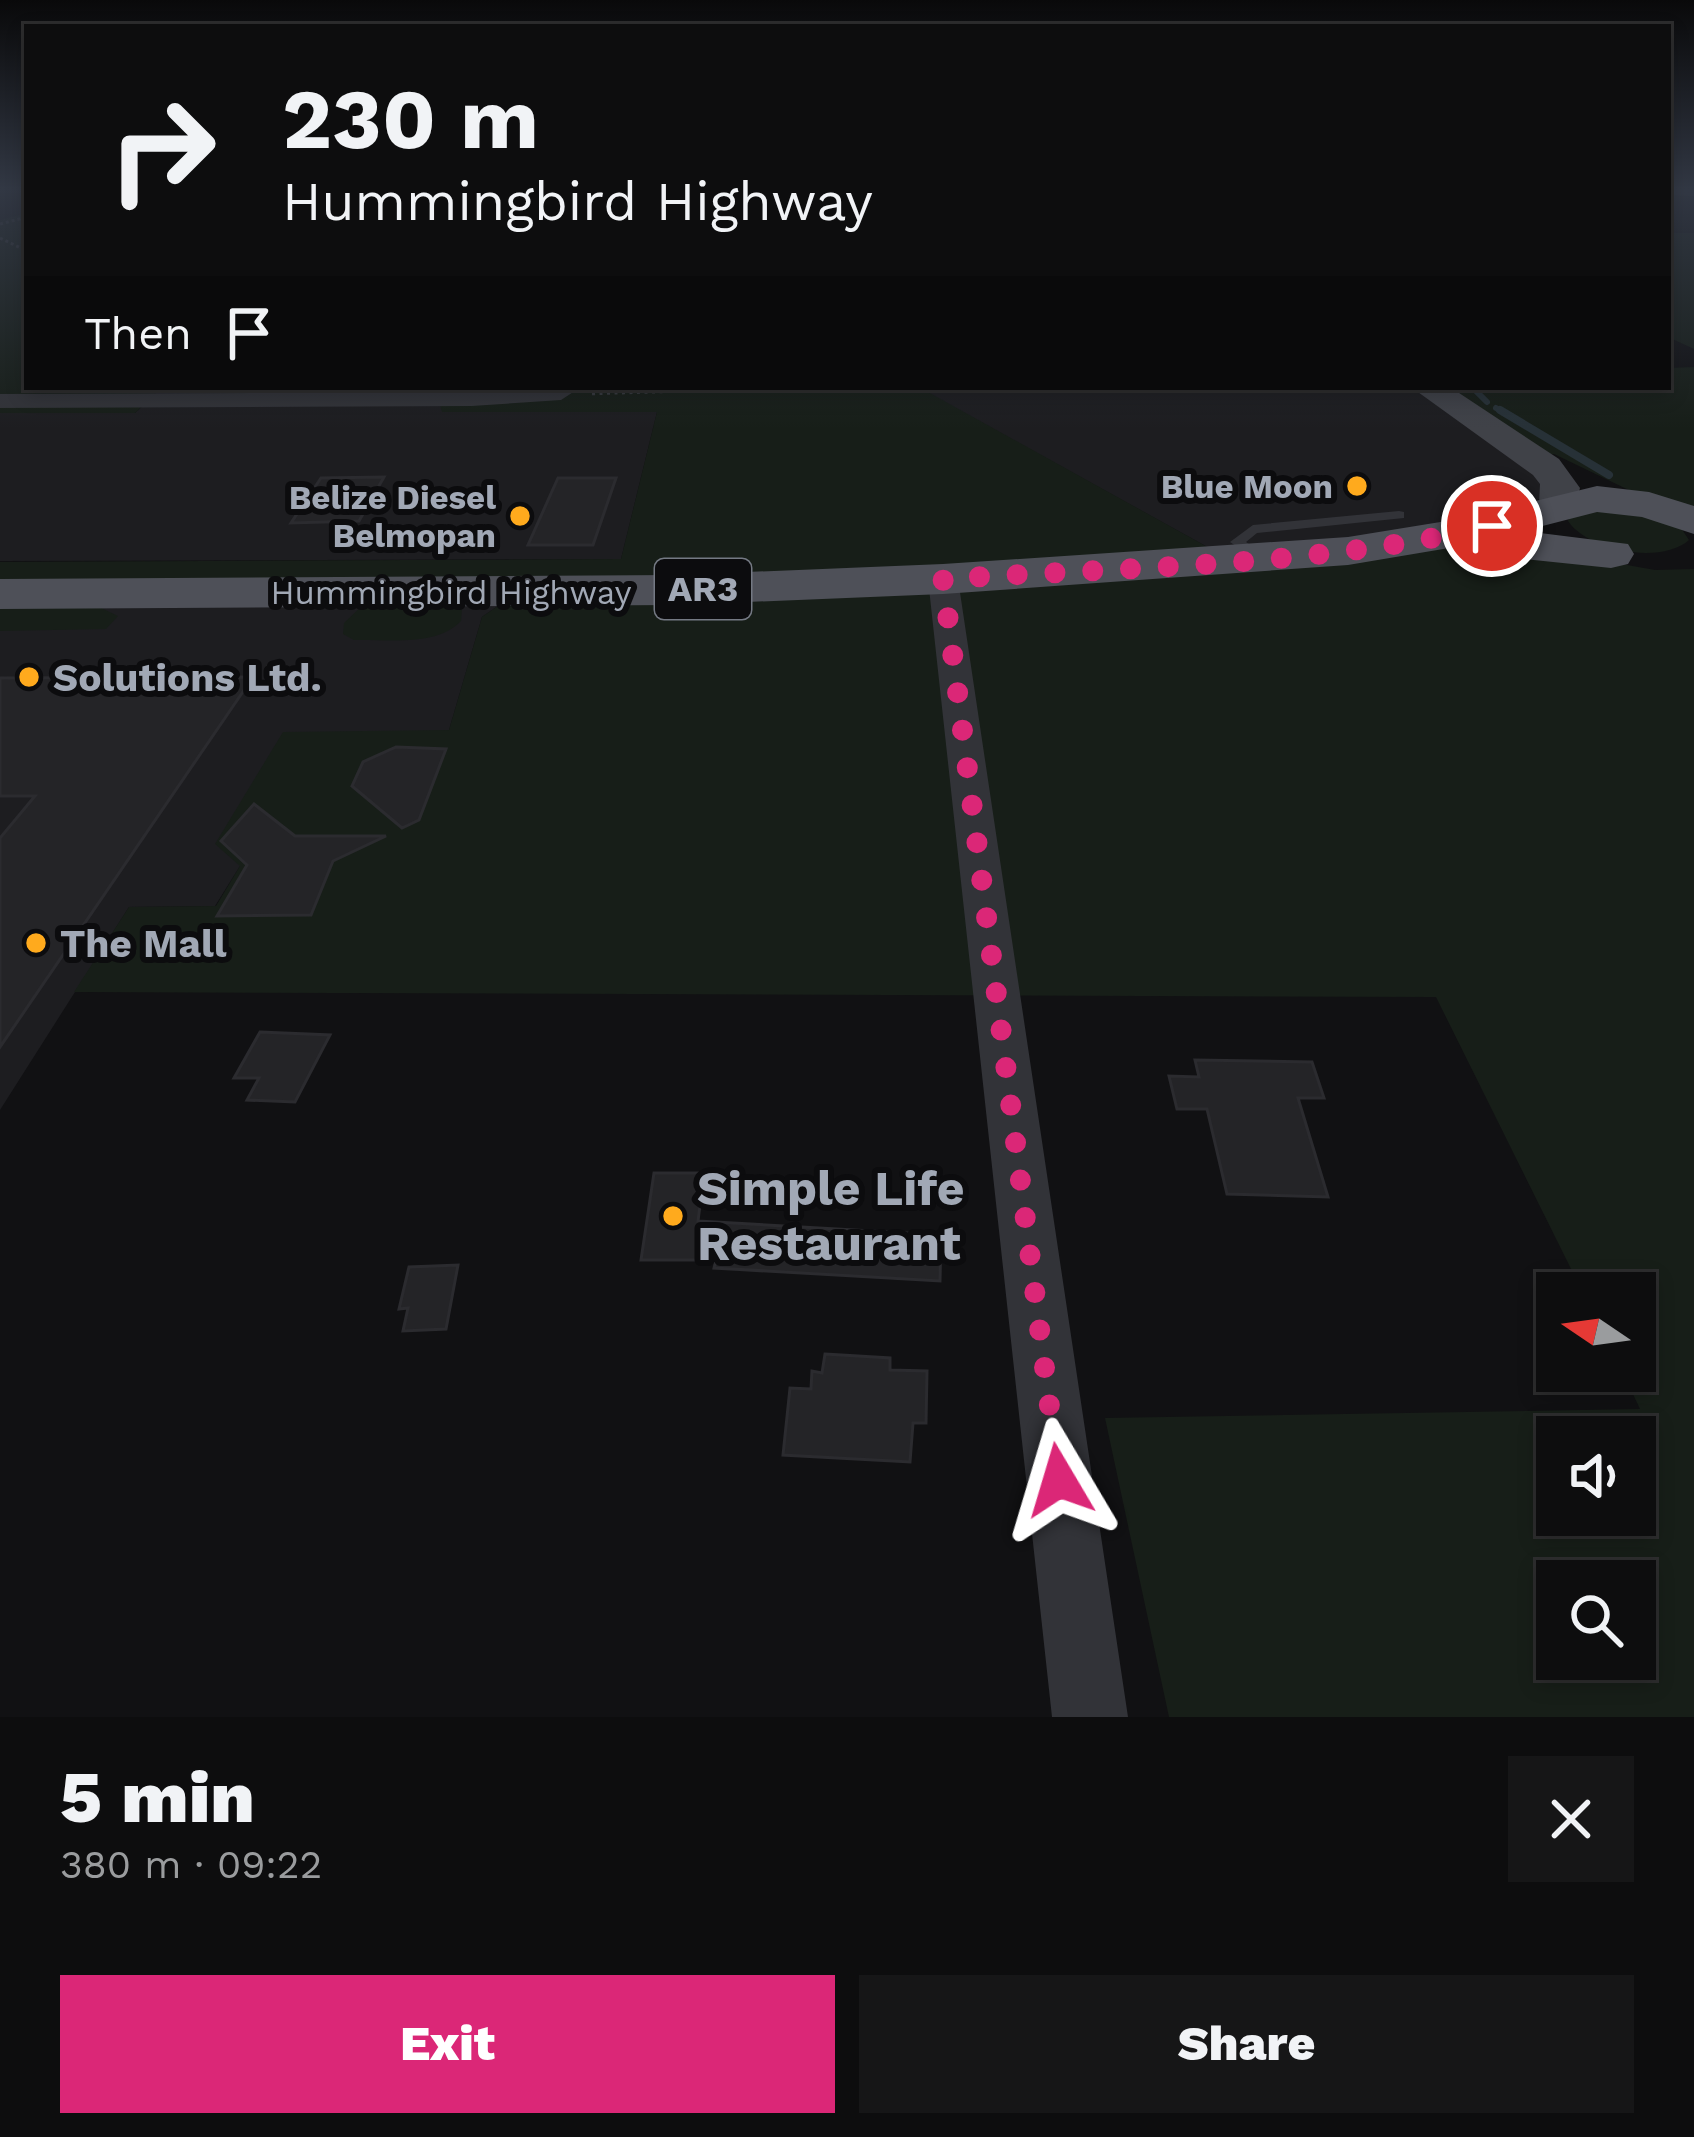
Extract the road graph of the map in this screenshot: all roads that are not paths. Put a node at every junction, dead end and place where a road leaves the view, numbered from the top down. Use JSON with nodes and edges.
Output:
{"nodes":[{"id":1,"x":565,"y":390,"type":"edge"},
{"id":2,"x":1433,"y":390,"type":"edge"},
{"id":3,"x":0,"y":401,"type":"edge"},
{"id":4,"x":1524,"y":450,"type":"junction"},
{"id":5,"x":1556,"y":508,"type":"junction"},
{"id":6,"x":1677,"y":513,"type":"edge"},
{"id":7,"x":1402,"y":529,"type":"junction"},
{"id":8,"x":1656,"y":558,"type":"edge"},
{"id":9,"x":943,"y":579,"type":"junction"},
{"id":10,"x":0,"y":594,"type":"edge"},
{"id":11,"x":1090,"y":1717,"type":"edge"}],
"edges":[{"from":1,"to":3,"type":"street"},
{"from":2,"to":4,"type":"main road"},
{"from":4,"to":5,"type":"main road"},
{"from":4,"to":6,"type":"main road"},
{"from":5,"to":6,"type":"main road","name":"Hummingbird Highway"},
{"from":5,"to":7,"type":"main road","name":"Hummingbird Highway","number":"AR3"},
{"from":5,"to":8,"type":"main road"},
{"from":7,"to":8,"type":"main road","name":"Hummingbird Highway","number":"AR3"},
{"from":7,"to":9,"type":"main road","name":"Hummingbird Highway","number":"AR3"},
{"from":9,"to":10,"type":"main road","name":"Hummingbird Highway","number":"AR3"},
{"from":9,"to":11,"type":"street"}]}
